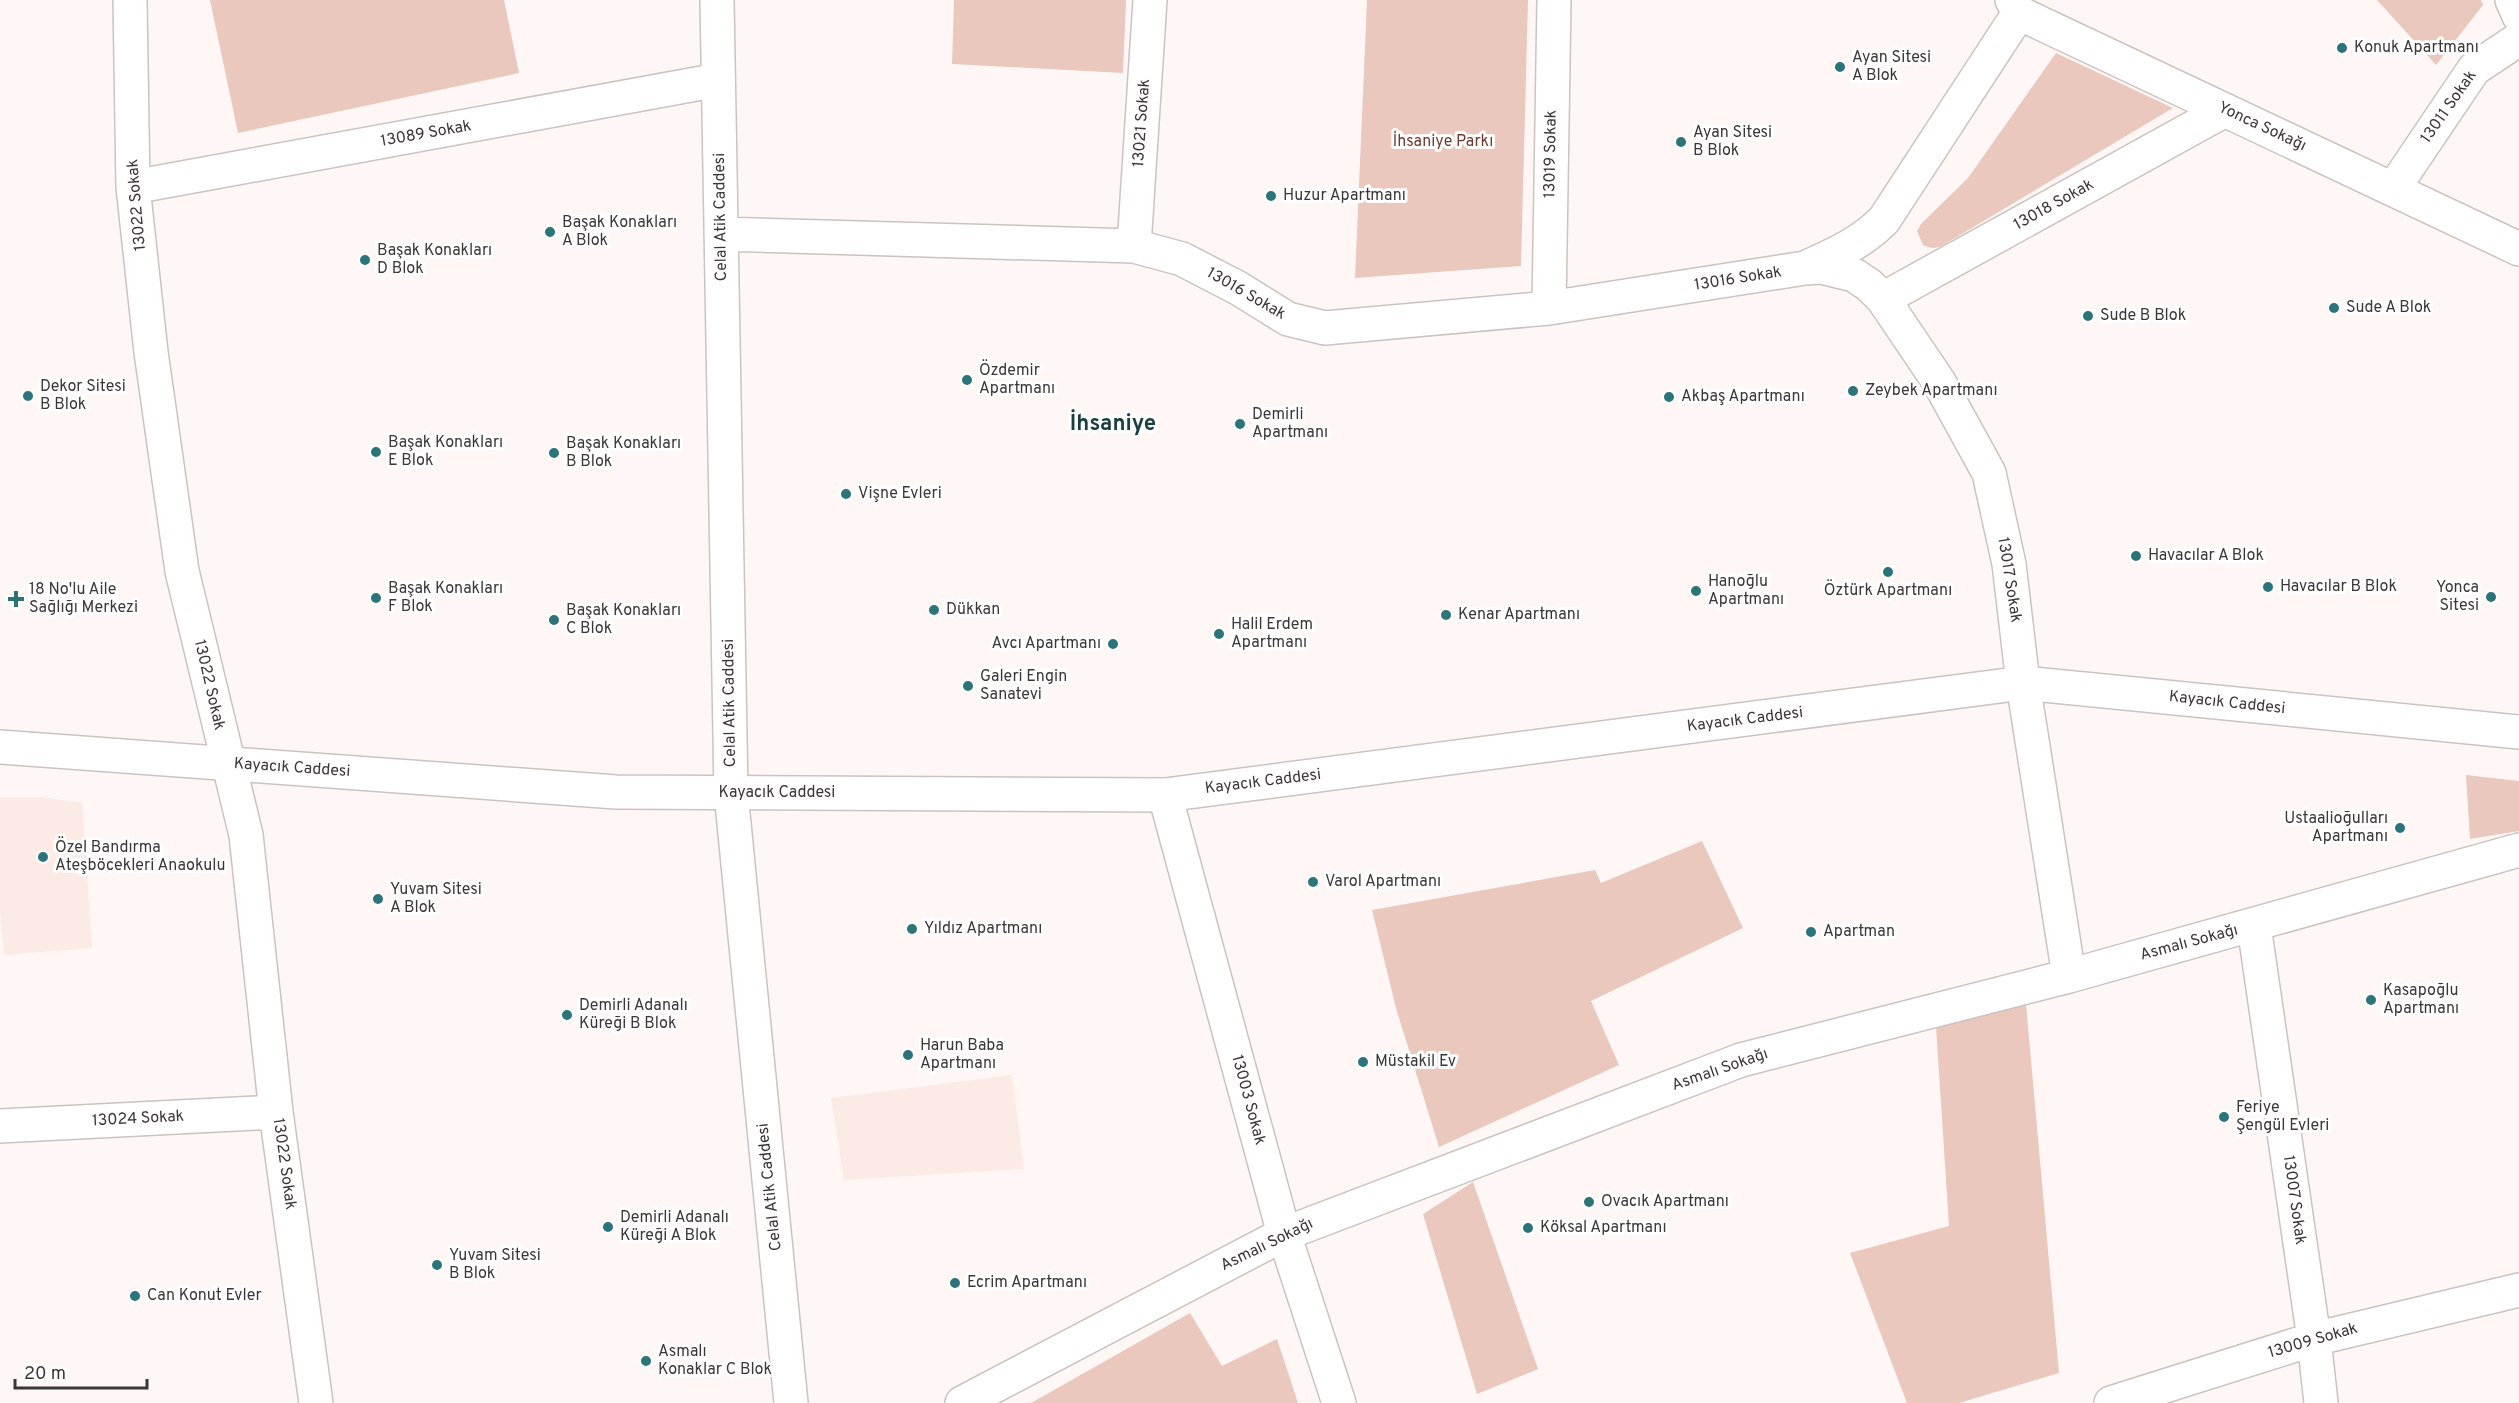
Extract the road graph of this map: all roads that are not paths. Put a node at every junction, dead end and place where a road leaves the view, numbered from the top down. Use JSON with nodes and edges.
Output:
{"nodes":[{"id":1,"x":130,"y":0,"type":"edge"},
{"id":2,"x":717,"y":0,"type":"edge"},
{"id":3,"x":1150,"y":0,"type":"edge"},
{"id":4,"x":1554,"y":0,"type":"edge"},
{"id":5,"x":2512,"y":0,"type":"edge"},
{"id":6,"x":2015,"y":6,"type":"edge"},
{"id":7,"x":2519,"y":16,"type":"edge"},
{"id":8,"x":2519,"y":39,"type":"edge"},
{"id":9,"x":718,"y":81,"type":"junction"},
{"id":10,"x":2225,"y":110,"type":"junction"},
{"id":11,"x":133,"y":187,"type":"junction"},
{"id":12,"x":2393,"y":189,"type":"junction"},
{"id":13,"x":721,"y":234,"type":"junction"},
{"id":14,"x":1134,"y":246,"type":"junction"},
{"id":15,"x":2519,"y":249,"type":"edge"},
{"id":16,"x":1805,"y":268,"type":"junction"},
{"id":17,"x":1883,"y":299,"type":"junction"},
{"id":18,"x":1549,"y":308,"type":"junction"},
{"id":19,"x":2023,"y":683,"type":"junction"},
{"id":20,"x":2519,"y":732,"type":"edge"},
{"id":21,"x":0,"y":747,"type":"edge"},
{"id":22,"x":228,"y":764,"type":"junction"},
{"id":23,"x":731,"y":793,"type":"junction"},
{"id":24,"x":1166,"y":795,"type":"junction"},
{"id":25,"x":2519,"y":850,"type":"edge"},
{"id":26,"x":2254,"y":926,"type":"junction"},
{"id":27,"x":2069,"y":976,"type":"junction"},
{"id":28,"x":276,"y":1112,"type":"junction"},
{"id":29,"x":0,"y":1126,"type":"edge"},
{"id":30,"x":1284,"y":1234,"type":"junction"},
{"id":31,"x":2519,"y":1290,"type":"edge"},
{"id":32,"x":2314,"y":1339,"type":"junction"},
{"id":33,"x":316,"y":1403,"type":"edge"},
{"id":34,"x":791,"y":1403,"type":"edge"},
{"id":35,"x":962,"y":1403,"type":"edge"},
{"id":36,"x":1339,"y":1403,"type":"edge"},
{"id":37,"x":2111,"y":1403,"type":"edge"},
{"id":38,"x":2320,"y":1403,"type":"edge"}],
"edges":[{"from":1,"to":11,"type":"street","name":"13022 Sokak"},
{"from":2,"to":9,"type":"street","name":"Celal Atik Caddesi"},
{"from":3,"to":14,"type":"street","name":"13021 Sokak"},
{"from":4,"to":18,"type":"street","name":"13019 Sokak"},
{"from":5,"to":7,"type":"street"},
{"from":6,"to":10,"type":"street","name":"Yonca Sokağı"},
{"from":6,"to":16,"type":"street"},
{"from":8,"to":12,"type":"street","name":"13011 Sokak"},
{"from":9,"to":11,"type":"street","name":"13089 Sokak"},
{"from":9,"to":13,"type":"street","name":"Celal Atik Caddesi"},
{"from":10,"to":12,"type":"street","name":"Yonca Sokağı"},
{"from":10,"to":17,"type":"street","name":"13018 Sokak"},
{"from":11,"to":22,"type":"street","name":"13022 Sokak"},
{"from":12,"to":15,"type":"street","name":"Yonca Sokağı"},
{"from":13,"to":14,"type":"street","name":"13016 Sokak"},
{"from":13,"to":23,"type":"street","name":"Celal Atik Caddesi"},
{"from":14,"to":18,"type":"street","name":"13016 Sokak"},
{"from":16,"to":17,"type":"street","name":"13017 Sokak"},
{"from":16,"to":18,"type":"street","name":"13016 Sokak"},
{"from":17,"to":19,"type":"street","name":"13017 Sokak"},
{"from":19,"to":20,"type":"street","name":"Kayacık Caddesi"},
{"from":19,"to":24,"type":"street","name":"Kayacık Caddesi"},
{"from":19,"to":27,"type":"street","name":"13017 Sokak"},
{"from":21,"to":22,"type":"street","name":"Kayacık Caddesi"},
{"from":22,"to":23,"type":"street","name":"Kayacık Caddesi"},
{"from":22,"to":28,"type":"street","name":"13022 Sokak"},
{"from":23,"to":24,"type":"street","name":"Kayacık Caddesi"},
{"from":23,"to":34,"type":"street","name":"Celal Atik Caddesi"},
{"from":24,"to":30,"type":"street","name":"13003 Sokak"},
{"from":25,"to":26,"type":"street","name":"Asmalı Sokağı"},
{"from":26,"to":27,"type":"street","name":"Asmalı Sokağı"},
{"from":26,"to":32,"type":"street","name":"13007 Sokak"},
{"from":27,"to":30,"type":"street","name":"Asmalı Sokağı"},
{"from":28,"to":29,"type":"street","name":"13024 Sokak"},
{"from":28,"to":33,"type":"street","name":"13022 Sokak"},
{"from":30,"to":35,"type":"street","name":"Asmalı Sokağı"},
{"from":30,"to":36,"type":"street","name":"13003 Sokak"},
{"from":31,"to":32,"type":"street","name":"13009 Sokak"},
{"from":32,"to":37,"type":"street","name":"13009 Sokak"},
{"from":32,"to":38,"type":"street","name":"13007 Sokak"}]}
